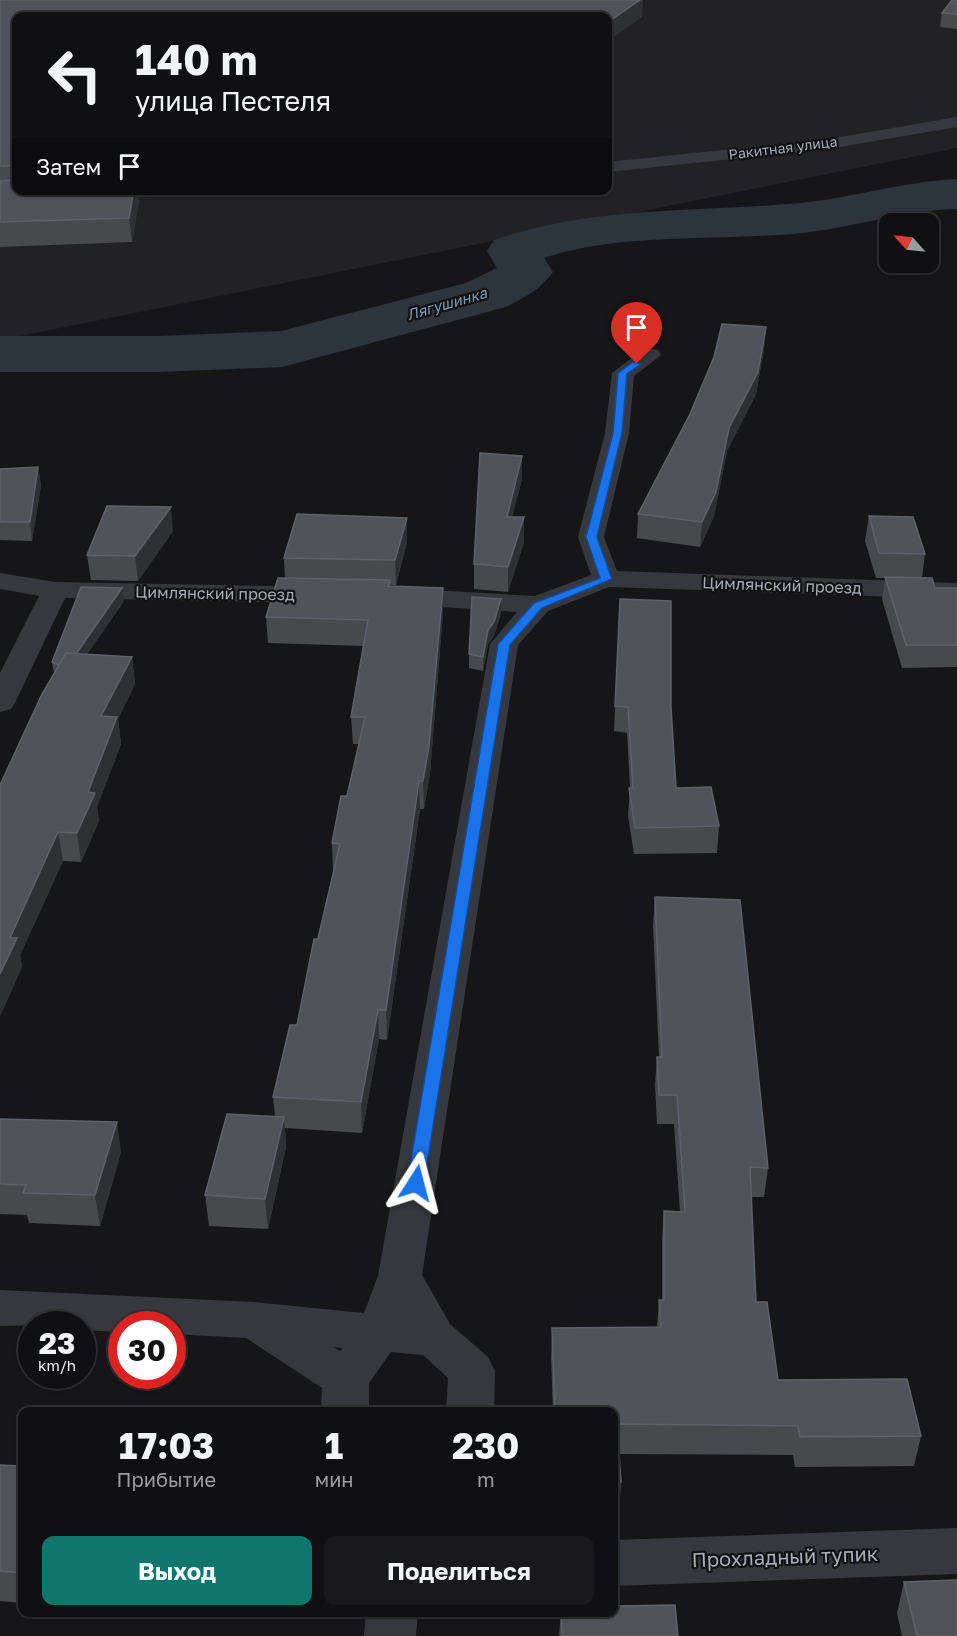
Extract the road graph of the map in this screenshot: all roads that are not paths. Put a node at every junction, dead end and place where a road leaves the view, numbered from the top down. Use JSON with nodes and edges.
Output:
{"nodes":[{"id":1,"x":957,"y":122,"type":"edge"},
{"id":2,"x":612,"y":167,"type":"edge"},
{"id":3,"x":650,"y":355,"type":"dead end"},
{"id":4,"x":606,"y":579,"type":"junction"},
{"id":5,"x":0,"y":581,"type":"edge"},
{"id":6,"x":54,"y":590,"type":"junction"},
{"id":7,"x":957,"y":591,"type":"edge"},
{"id":8,"x":538,"y":606,"type":"junction"},
{"id":9,"x":0,"y":703,"type":"edge"},
{"id":10,"x":400,"y":1276,"type":"junction"},
{"id":11,"x":0,"y":1308,"type":"edge"},
{"id":12,"x":254,"y":1320,"type":"junction"},
{"id":13,"x":379,"y":1333,"type":"junction"},
{"id":14,"x":434,"y":1336,"type":"junction"},
{"id":15,"x":346,"y":1395,"type":"edge"},
{"id":16,"x":470,"y":1407,"type":"edge"},
{"id":17,"x":957,"y":1551,"type":"edge"},
{"id":18,"x":618,"y":1563,"type":"edge"},
{"id":19,"x":392,"y":1617,"type":"edge"},
{"id":20,"x":390,"y":1636,"type":"edge"}],
"edges":[{"from":1,"to":2,"type":"street","name":"Ракитная улица"},
{"from":3,"to":4,"type":"street"},
{"from":4,"to":7,"type":"street","name":"Цимлянский проезд"},
{"from":4,"to":8,"type":"street"},
{"from":5,"to":6,"type":"street","name":"Цимлянский проезд"},
{"from":6,"to":8,"type":"street","name":"Цимлянский проезд"},
{"from":6,"to":9,"type":"street"},
{"from":8,"to":10,"type":"street"},
{"from":10,"to":13,"type":"street"},
{"from":10,"to":14,"type":"street"},
{"from":11,"to":12,"type":"street"},
{"from":12,"to":13,"type":"street"},
{"from":12,"to":15,"type":"street"},
{"from":13,"to":14,"type":"street"},
{"from":13,"to":15,"type":"street"},
{"from":14,"to":16,"type":"street"},
{"from":17,"to":18,"type":"street","name":"Прохладный тупик"},
{"from":19,"to":20,"type":"street"}]}
